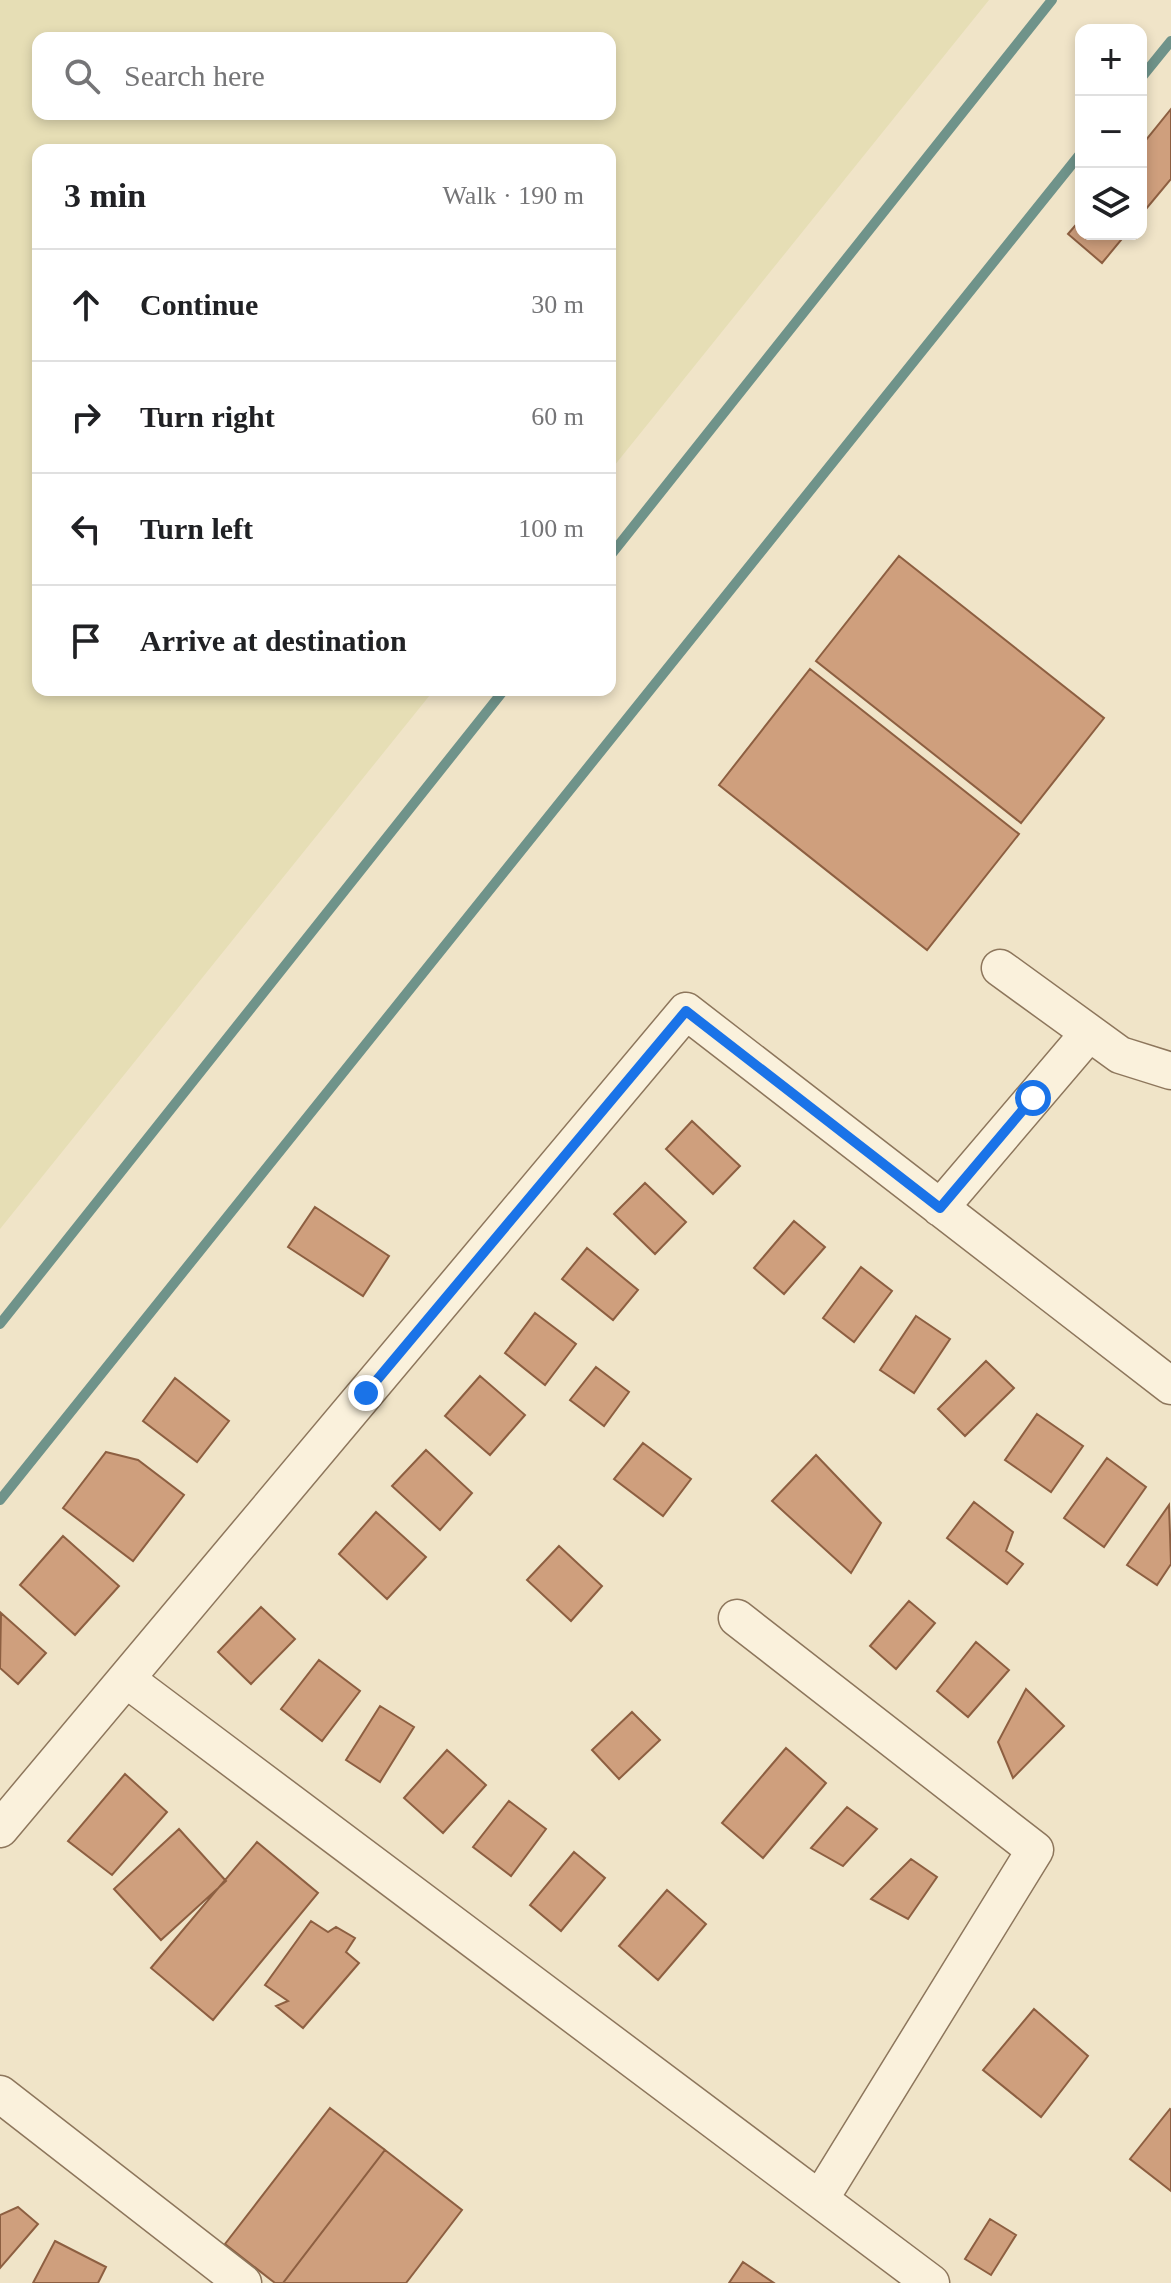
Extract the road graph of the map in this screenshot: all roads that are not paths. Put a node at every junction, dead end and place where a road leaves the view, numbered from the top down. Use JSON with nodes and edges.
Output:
{"nodes":[{"id":1,"x":1000,"y":968,"type":"dead end"},
{"id":2,"x":1089,"y":1033,"type":"junction"},
{"id":3,"x":1171,"y":1071,"type":"edge"},
{"id":4,"x":940,"y":1208,"type":"junction"},
{"id":5,"x":1171,"y":1386,"type":"edge"},
{"id":6,"x":737,"y":1618,"type":"dead end"},
{"id":7,"x":126,"y":1679,"type":"junction"},
{"id":8,"x":0,"y":1829,"type":"edge"},
{"id":9,"x":0,"y":2094,"type":"edge"},
{"id":10,"x":820,"y":2199,"type":"junction"},
{"id":11,"x":243,"y":2283,"type":"edge"},
{"id":12,"x":931,"y":2283,"type":"edge"}],
"edges":[{"from":1,"to":2,"type":"street"},
{"from":2,"to":3,"type":"street"},
{"from":2,"to":4,"type":"street"},
{"from":4,"to":5,"type":"street"},
{"from":4,"to":7,"type":"street"},
{"from":6,"to":10,"type":"street"},
{"from":7,"to":8,"type":"street"},
{"from":7,"to":10,"type":"street"},
{"from":9,"to":11,"type":"street"},
{"from":10,"to":12,"type":"street"}]}
